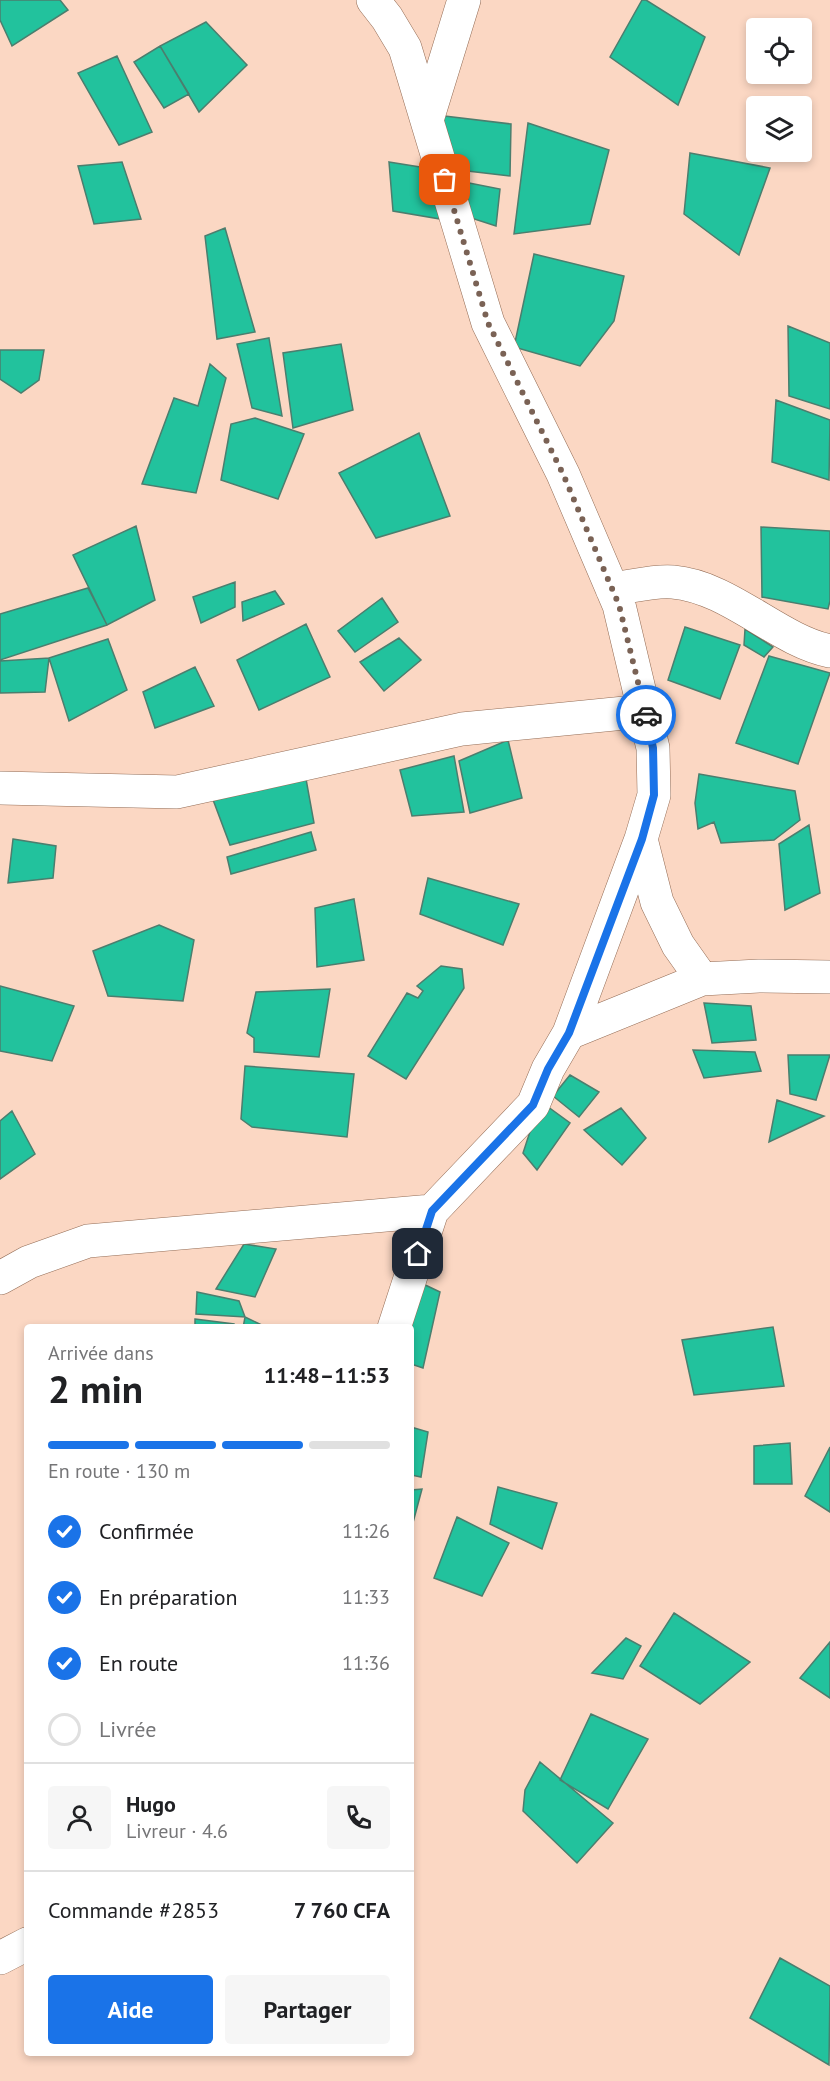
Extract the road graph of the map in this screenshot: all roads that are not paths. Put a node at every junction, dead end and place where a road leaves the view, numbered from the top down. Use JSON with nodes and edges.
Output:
{"nodes":[{"id":1,"x":373,"y":0,"type":"edge"},
{"id":2,"x":464,"y":0,"type":"edge"},
{"id":3,"x":427,"y":120,"type":"junction"},
{"id":4,"x":612,"y":589,"type":"junction"},
{"id":5,"x":830,"y":651,"type":"edge"},
{"id":6,"x":645,"y":711,"type":"junction"},
{"id":7,"x":0,"y":788,"type":"edge"},
{"id":8,"x":642,"y":839,"type":"junction"},
{"id":9,"x":830,"y":977,"type":"edge"},
{"id":10,"x":702,"y":979,"type":"junction"},
{"id":11,"x":569,"y":1033,"type":"junction"},
{"id":12,"x":432,"y":1211,"type":"junction"},
{"id":13,"x":0,"y":1278,"type":"edge"},
{"id":14,"x":395,"y":1324,"type":"edge"},
{"id":15,"x":24,"y":1946,"type":"edge"},
{"id":16,"x":0,"y":1958,"type":"edge"}],
"edges":[{"from":1,"to":3,"type":"street"},
{"from":2,"to":3,"type":"street"},
{"from":3,"to":4,"type":"street"},
{"from":4,"to":5,"type":"street"},
{"from":4,"to":6,"type":"street"},
{"from":6,"to":7,"type":"street"},
{"from":6,"to":8,"type":"street"},
{"from":8,"to":10,"type":"street"},
{"from":8,"to":11,"type":"street"},
{"from":9,"to":10,"type":"street"},
{"from":10,"to":11,"type":"street"},
{"from":11,"to":12,"type":"street"},
{"from":12,"to":13,"type":"street"},
{"from":12,"to":14,"type":"street"},
{"from":15,"to":16,"type":"street"}]}
